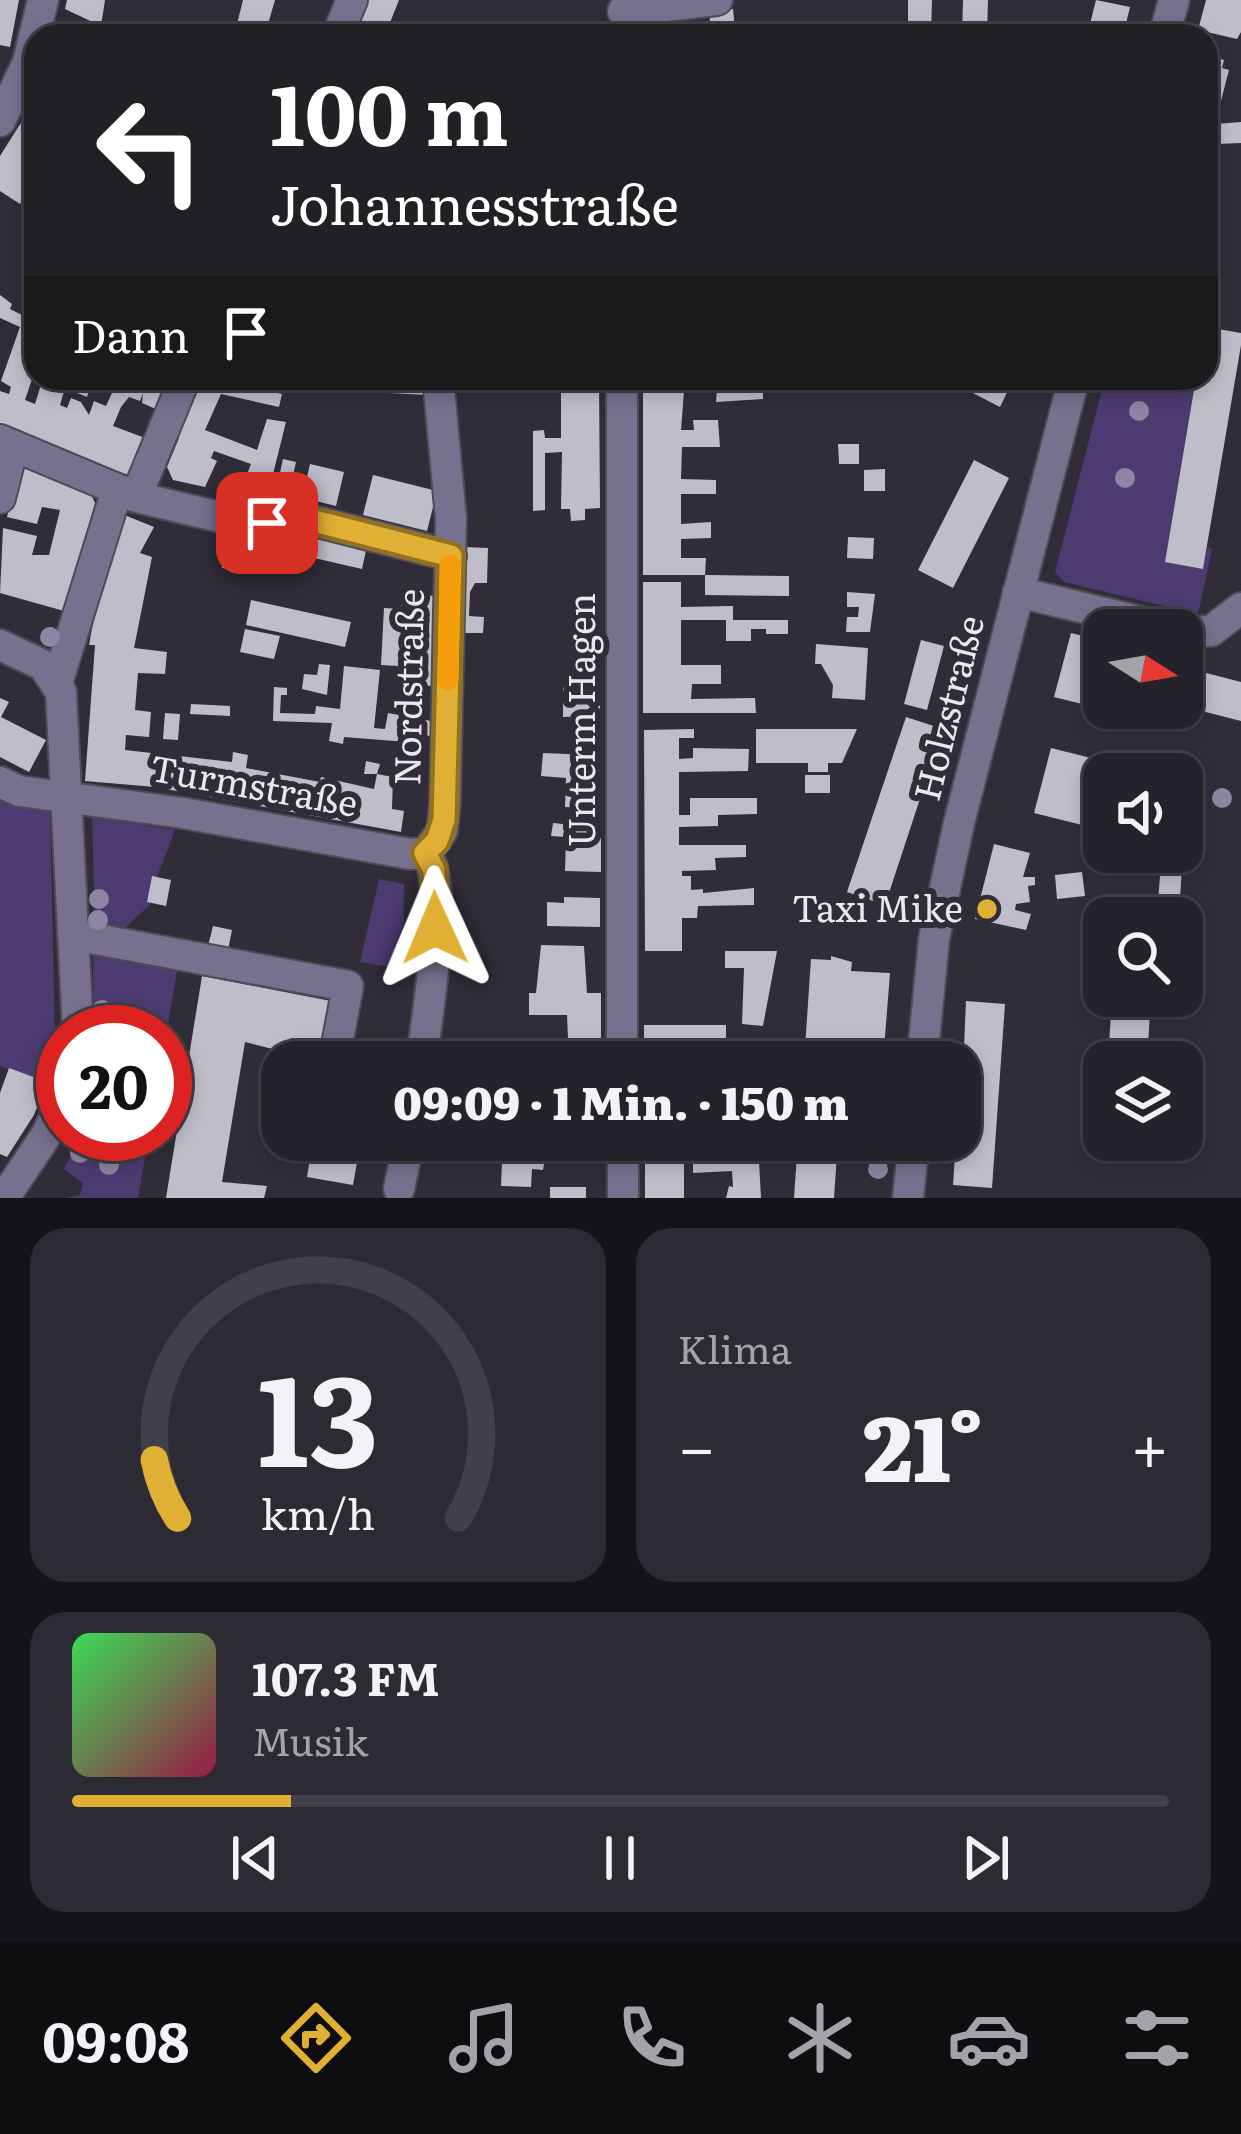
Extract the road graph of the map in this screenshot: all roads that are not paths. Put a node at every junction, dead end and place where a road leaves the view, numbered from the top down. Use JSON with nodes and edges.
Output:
{"nodes":[{"id":1,"x":717,"y":0,"type":"edge"},
{"id":2,"x":623,"y":16,"type":"edge"},
{"id":3,"x":24,"y":70,"type":"edge"},
{"id":4,"x":0,"y":121,"type":"edge"},
{"id":5,"x":179,"y":390,"type":"edge"},
{"id":6,"x":439,"y":390,"type":"edge"},
{"id":7,"x":622,"y":390,"type":"edge"},
{"id":8,"x":1071,"y":390,"type":"edge"},
{"id":9,"x":7,"y":443,"type":"edge"},
{"id":10,"x":127,"y":493,"type":"junction"},
{"id":11,"x":0,"y":498,"type":"edge"},
{"id":12,"x":451,"y":556,"type":"junction"},
{"id":13,"x":1018,"y":592,"type":"junction"},
{"id":14,"x":1241,"y":608,"type":"edge"},
{"id":15,"x":1088,"y":609,"type":"edge"},
{"id":16,"x":1203,"y":631,"type":"edge"},
{"id":17,"x":0,"y":645,"type":"edge"},
{"id":18,"x":57,"y":683,"type":"junction"},
{"id":19,"x":0,"y":782,"type":"edge"},
{"id":20,"x":68,"y":797,"type":"junction"},
{"id":21,"x":425,"y":853,"type":"junction"},
{"id":22,"x":74,"y":935,"type":"junction"},
{"id":23,"x":77,"y":1005,"type":"edge"},
{"id":24,"x":338,"y":1041,"type":"edge"},
{"id":25,"x":423,"y":1041,"type":"edge"},
{"id":26,"x":622,"y":1041,"type":"edge"},
{"id":27,"x":924,"y":1041,"type":"edge"},
{"id":28,"x":36,"y":1150,"type":"edge"},
{"id":29,"x":405,"y":1161,"type":"edge"},
{"id":30,"x":623,"y":1161,"type":"edge"},
{"id":31,"x":912,"y":1161,"type":"edge"},
{"id":32,"x":400,"y":1190,"type":"dead end"},
{"id":33,"x":4,"y":1198,"type":"edge"},
{"id":34,"x":623,"y":1198,"type":"edge"},
{"id":35,"x":908,"y":1198,"type":"edge"}],
"edges":[{"from":1,"to":2,"type":"street"},
{"from":3,"to":4,"type":"street"},
{"from":5,"to":10,"type":"street"},
{"from":6,"to":12,"type":"street","name":"Nordstraße"},
{"from":7,"to":26,"type":"street","name":"Unterm Hagen"},
{"from":8,"to":13,"type":"street","name":"Holzstraße"},
{"from":9,"to":10,"type":"street"},
{"from":9,"to":11,"type":"street"},
{"from":10,"to":12,"type":"street"},
{"from":10,"to":18,"type":"street"},
{"from":12,"to":21,"type":"street","name":"Nordstraße"},
{"from":13,"to":15,"type":"street"},
{"from":13,"to":27,"type":"street","name":"Holzstraße"},
{"from":14,"to":16,"type":"street"},
{"from":17,"to":18,"type":"street"},
{"from":18,"to":20,"type":"street"},
{"from":19,"to":20,"type":"street","name":"Turmstraße"},
{"from":20,"to":21,"type":"street","name":"Turmstraße"},
{"from":20,"to":22,"type":"street"},
{"from":21,"to":25,"type":"street","name":"Nordstraße"},
{"from":22,"to":23,"type":"street"},
{"from":22,"to":24,"type":"street"},
{"from":28,"to":33,"type":"street"},
{"from":29,"to":32,"type":"street"},
{"from":30,"to":34,"type":"street"},
{"from":31,"to":35,"type":"street"}]}
